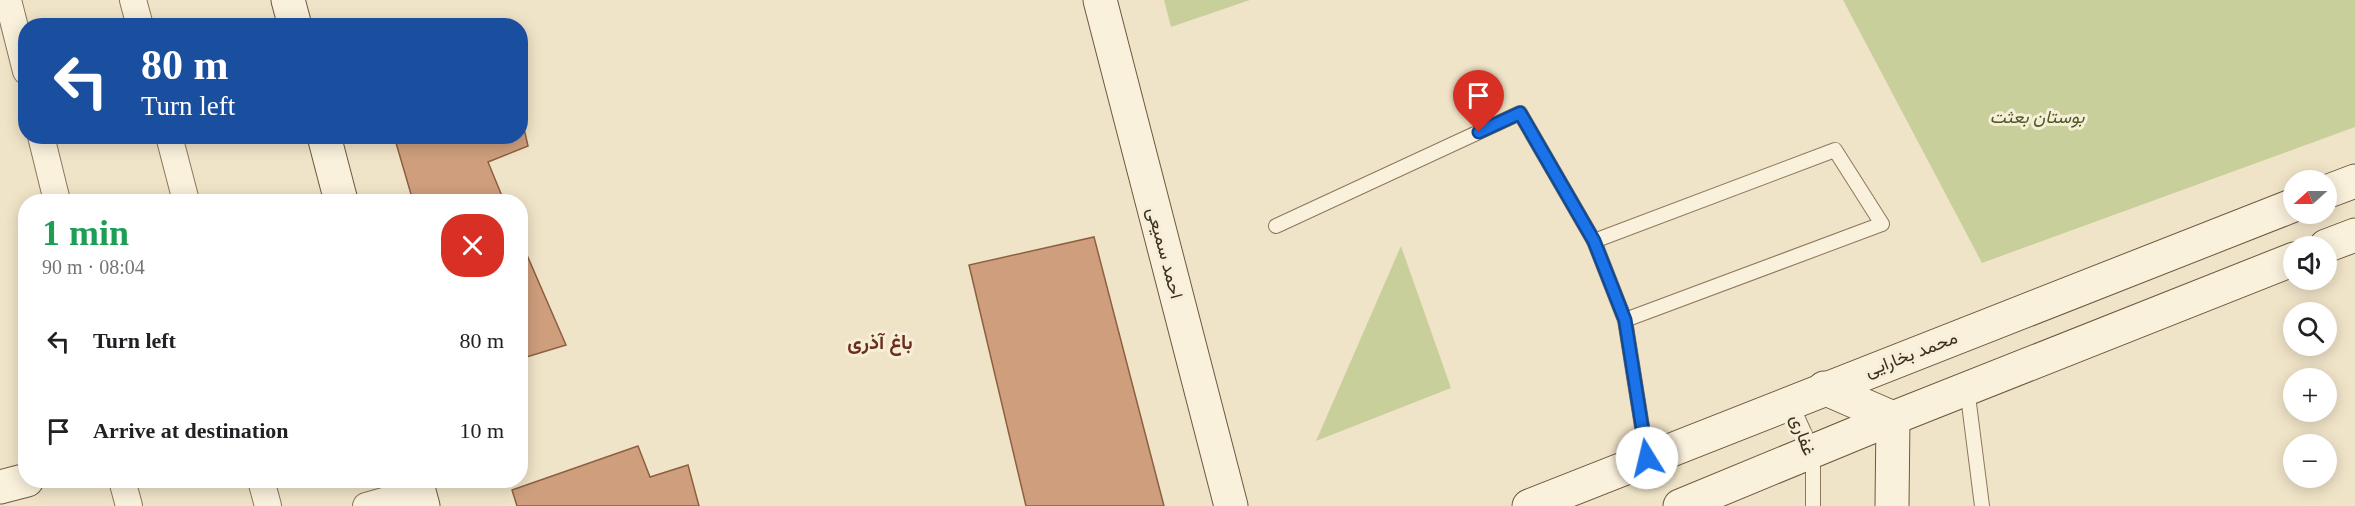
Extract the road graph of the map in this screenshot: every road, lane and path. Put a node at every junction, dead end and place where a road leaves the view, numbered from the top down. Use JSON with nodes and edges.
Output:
{"nodes":[{"id":1,"x":8,"y":0,"type":"edge"},
{"id":2,"x":133,"y":0,"type":"edge"},
{"id":3,"x":288,"y":0,"type":"edge"},
{"id":4,"x":1100,"y":0,"type":"edge"},
{"id":5,"x":138,"y":18,"type":"edge"},
{"id":6,"x":293,"y":18,"type":"edge"},
{"id":7,"x":18,"y":39,"type":"edge"},
{"id":8,"x":43,"y":144,"type":"edge"},
{"id":9,"x":171,"y":144,"type":"edge"},
{"id":10,"x":326,"y":144,"type":"edge"},
{"id":11,"x":2355,"y":181,"type":"edge"},
{"id":12,"x":2337,"y":188,"type":"edge"},
{"id":13,"x":55,"y":194,"type":"edge"},
{"id":14,"x":184,"y":194,"type":"edge"},
{"id":15,"x":339,"y":194,"type":"edge"},
{"id":16,"x":2283,"y":209,"type":"edge"},
{"id":17,"x":1276,"y":226,"type":"dead end"},
{"id":18,"x":2355,"y":235,"type":"edge"},
{"id":19,"x":1594,"y":241,"type":"junction"},
{"id":20,"x":2337,"y":242,"type":"edge"},
{"id":21,"x":2283,"y":263,"type":"edge"},
{"id":22,"x":1625,"y":320,"type":"junction"},
{"id":23,"x":1824,"y":388,"type":"junction"},
{"id":24,"x":1967,"y":388,"type":"junction"},
{"id":25,"x":1790,"y":401,"type":"junction"},
{"id":26,"x":1893,"y":418,"type":"junction"},
{"id":27,"x":1813,"y":452,"type":"junction"},
{"id":28,"x":1647,"y":458,"type":"junction"},
{"id":29,"x":18,"y":482,"type":"edge"},
{"id":30,"x":0,"y":487,"type":"edge"},
{"id":31,"x":124,"y":488,"type":"edge"},
{"id":32,"x":263,"y":488,"type":"edge"},
{"id":33,"x":419,"y":492,"type":"edge"},
{"id":34,"x":129,"y":506,"type":"edge"},
{"id":35,"x":268,"y":506,"type":"edge"},
{"id":36,"x":366,"y":506,"type":"edge"},
{"id":37,"x":1231,"y":506,"type":"edge"},
{"id":38,"x":1529,"y":506,"type":"edge"},
{"id":39,"x":1680,"y":506,"type":"edge"},
{"id":40,"x":1813,"y":506,"type":"edge"},
{"id":41,"x":1892,"y":506,"type":"edge"},
{"id":42,"x":1982,"y":506,"type":"edge"}],
"edges":[{"from":1,"to":7,"type":"street"},
{"from":2,"to":5,"type":"street"},
{"from":3,"to":6,"type":"main road"},
{"from":4,"to":37,"type":"main road","name":"احمد سمیعی"},
{"from":8,"to":13,"type":"street"},
{"from":9,"to":14,"type":"street"},
{"from":10,"to":15,"type":"main road"},
{"from":11,"to":12,"type":"main road"},
{"from":16,"to":23,"type":"main road","name":"محمد بخارایی"},
{"from":17,"to":19,"type":"lane"},
{"from":18,"to":20,"type":"main road"},
{"from":19,"to":22,"type":"lane"},
{"from":19,"to":22,"type":"lane"},
{"from":21,"to":24,"type":"main road"},
{"from":22,"to":28,"type":"lane"},
{"from":23,"to":25,"type":"main road","name":"محمد بخارایی"},
{"from":23,"to":26,"type":"main road"},
{"from":24,"to":26,"type":"main road"},
{"from":24,"to":42,"type":"lane"},
{"from":25,"to":27,"type":"lane","name":"غفاری"},
{"from":25,"to":28,"type":"main road","name":"محمد بخارایی"},
{"from":26,"to":27,"type":"main road"},
{"from":26,"to":41,"type":"main road"},
{"from":27,"to":39,"type":"main road"},
{"from":27,"to":40,"type":"lane","name":"غفاری"},
{"from":28,"to":38,"type":"main road","name":"محمد بخارایی"},
{"from":29,"to":30,"type":"main road"},
{"from":31,"to":34,"type":"street"},
{"from":32,"to":35,"type":"street"},
{"from":33,"to":36,"type":"street"}]}
